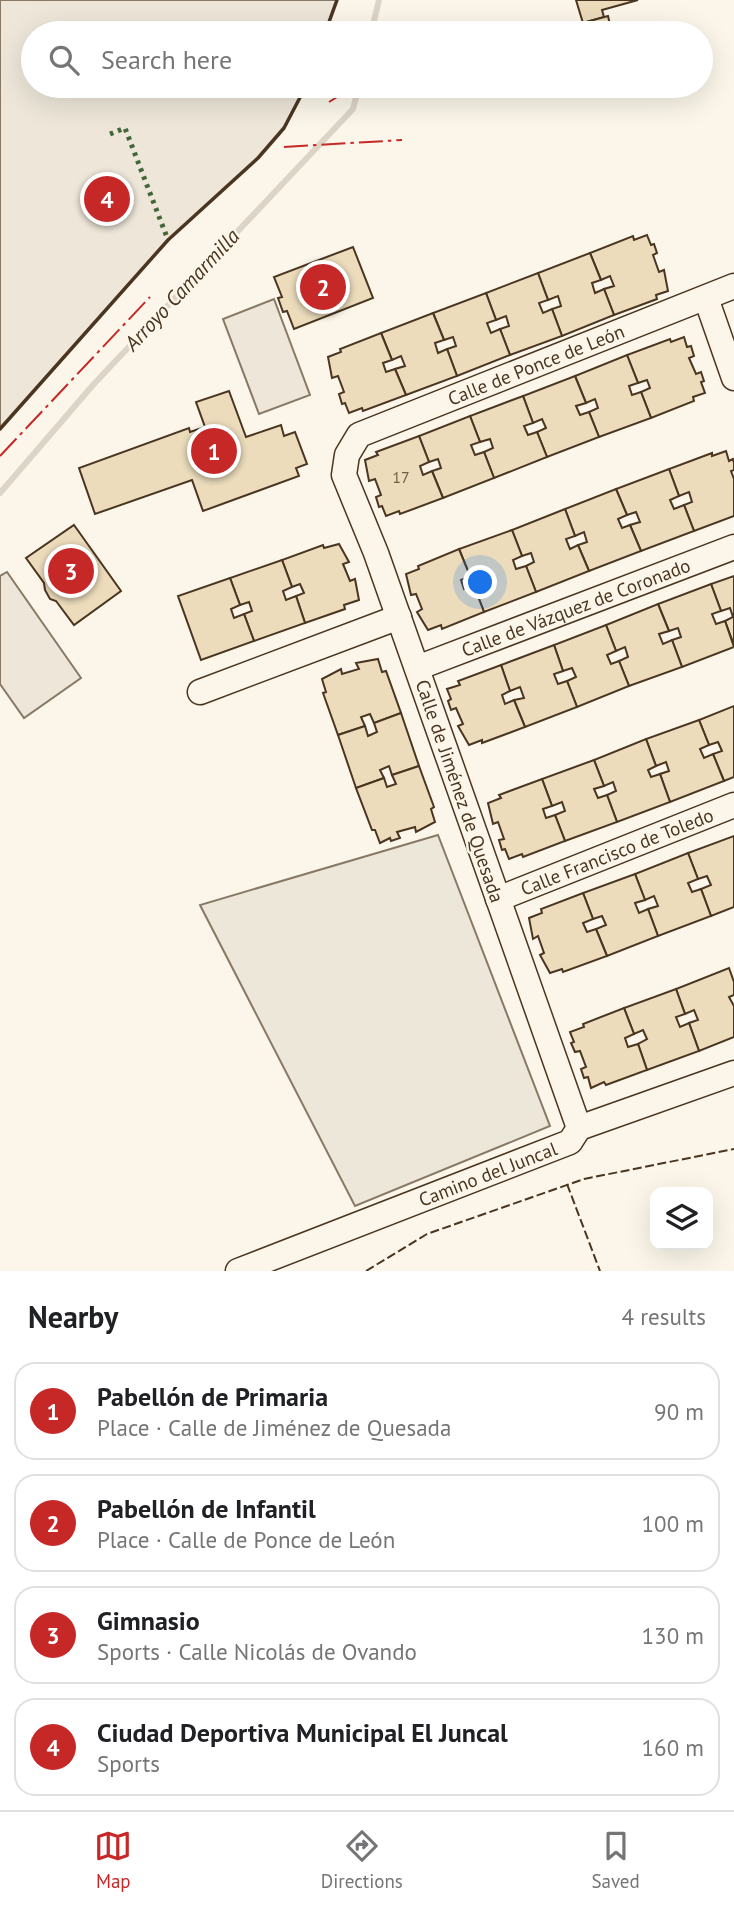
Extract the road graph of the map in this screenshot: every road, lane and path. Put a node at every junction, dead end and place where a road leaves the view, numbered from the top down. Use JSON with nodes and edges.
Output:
{"nodes":[{"id":1,"x":734,"y":286,"type":"edge"},
{"id":2,"x":706,"y":298,"type":"junction"},
{"id":3,"x":734,"y":378,"type":"edge"},
{"id":4,"x":347,"y":456,"type":"joint"},
{"id":5,"x":734,"y":547,"type":"edge"},
{"id":6,"x":399,"y":617,"type":"junction"},
{"id":7,"x":417,"y":668,"type":"junction"},
{"id":8,"x":200,"y":692,"type":"dead end"},
{"id":9,"x":734,"y":805,"type":"edge"},
{"id":10,"x":498,"y":898,"type":"junction"},
{"id":11,"x":734,"y":1073,"type":"edge"},
{"id":12,"x":579,"y":1128,"type":"junction"},
{"id":13,"x":238,"y":1271,"type":"edge"}],
"edges":[{"from":1,"to":2,"type":"street","name":"Calle de Ponce de León"},
{"from":2,"to":3,"type":"street"},
{"from":2,"to":4,"type":"street","name":"Calle de Ponce de León"},
{"from":4,"to":6,"type":"street","name":"Calle de Jiménez de Quesada"},
{"from":5,"to":7,"type":"street","name":"Calle de Vázquez de Coronado"},
{"from":6,"to":7,"type":"street","name":"Calle de Jiménez de Quesada"},
{"from":6,"to":8,"type":"street"},
{"from":7,"to":10,"type":"street","name":"Calle de Jiménez de Quesada"},
{"from":9,"to":10,"type":"street","name":"Calle Francisco de Toledo"},
{"from":10,"to":12,"type":"street","name":"Calle de Jiménez de Quesada"},
{"from":11,"to":12,"type":"street","name":"Camino del Juncal"},
{"from":12,"to":13,"type":"street","name":"Camino del Juncal"}]}
